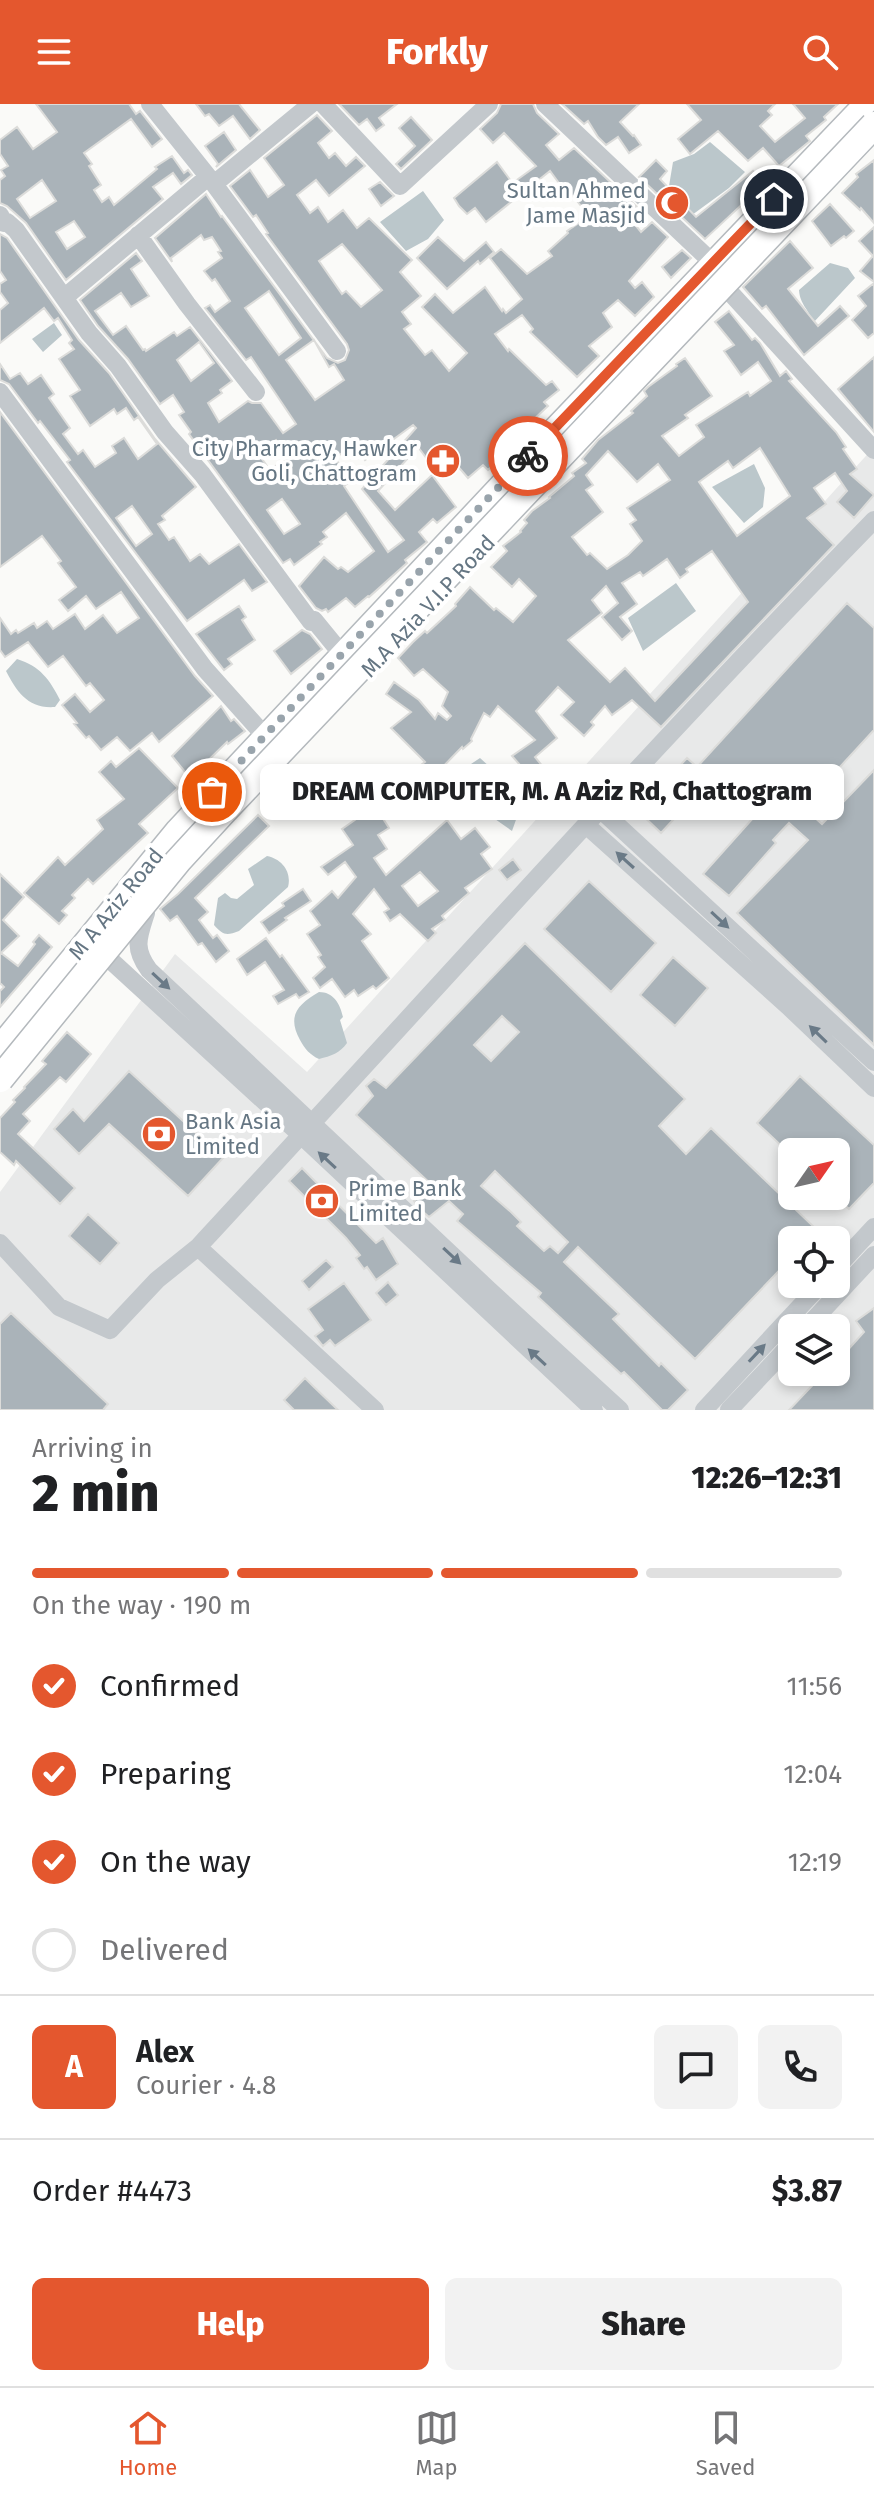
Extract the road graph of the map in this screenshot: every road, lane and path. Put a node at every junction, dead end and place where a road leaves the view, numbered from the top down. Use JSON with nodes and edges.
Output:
{"nodes":[{"id":1,"x":150,"y":104,"type":"edge"},
{"id":2,"x":311,"y":104,"type":"edge"},
{"id":3,"x":323,"y":104,"type":"edge"},
{"id":4,"x":489,"y":104,"type":"edge"},
{"id":5,"x":545,"y":104,"type":"edge"},
{"id":6,"x":865,"y":104,"type":"edge"},
{"id":7,"x":874,"y":106,"type":"edge"},
{"id":8,"x":874,"y":125,"type":"edge"},
{"id":9,"x":874,"y":136,"type":"edge"},
{"id":10,"x":211,"y":180,"type":"junction"},
{"id":11,"x":0,"y":215,"type":"edge"},
{"id":12,"x":138,"y":235,"type":"junction"},
{"id":13,"x":713,"y":263,"type":"junction"},
{"id":14,"x":727,"y":289,"type":"junction"},
{"id":15,"x":65,"y":297,"type":"junction"},
{"id":16,"x":337,"y":351,"type":"dead end"},
{"id":17,"x":0,"y":392,"type":"edge"},
{"id":18,"x":256,"y":392,"type":"dead end"},
{"id":19,"x":874,"y":450,"type":"edge"},
{"id":20,"x":874,"y":520,"type":"edge"},
{"id":21,"x":341,"y":653,"type":"junction"},
{"id":22,"x":265,"y":736,"type":"junction"},
{"id":23,"x":601,"y":810,"type":"junction"},
{"id":24,"x":586,"y":825,"type":"junction"},
{"id":25,"x":146,"y":913,"type":"junction"},
{"id":26,"x":87,"y":939,"type":"junction"},
{"id":27,"x":110,"y":959,"type":"junction"},
{"id":28,"x":794,"y":999,"type":"junction"},
{"id":29,"x":4,"y":1032,"type":"edge"},
{"id":30,"x":0,"y":1058,"type":"edge"},
{"id":31,"x":874,"y":1062,"type":"edge"},
{"id":32,"x":0,"y":1079,"type":"edge"},
{"id":33,"x":872,"y":1083,"type":"edge"},
{"id":34,"x":0,"y":1094,"type":"edge"},
{"id":35,"x":306,"y":1129,"type":"junction"},
{"id":36,"x":874,"y":1227,"type":"edge"},
{"id":37,"x":0,"y":1243,"type":"edge"},
{"id":38,"x":198,"y":1247,"type":"junction"},
{"id":39,"x":850,"y":1253,"type":"edge"},
{"id":40,"x":874,"y":1255,"type":"edge"},
{"id":41,"x":808,"y":1298,"type":"edge"},
{"id":42,"x":819,"y":1314,"type":"edge"},
{"id":43,"x":778,"y":1358,"type":"edge"},
{"id":44,"x":375,"y":1410,"type":"edge"},
{"id":45,"x":594,"y":1410,"type":"edge"},
{"id":46,"x":620,"y":1410,"type":"edge"},
{"id":47,"x":704,"y":1410,"type":"edge"},
{"id":48,"x":729,"y":1410,"type":"edge"}],
"edges":[{"from":1,"to":10,"type":"street"},
{"from":2,"to":10,"type":"street"},
{"from":3,"to":4,"type":"street"},
{"from":5,"to":13,"type":"street"},
{"from":6,"to":13,"type":"main road","name":"M A Aziz Road"},
{"from":7,"to":30,"type":"highway"},
{"from":8,"to":32,"type":"highway","bridge":true},
{"from":9,"to":14,"type":"main road","name":"M.A Azia V.I.P Road"},
{"from":10,"to":12,"type":"street"},
{"from":10,"to":16,"type":"street"},
{"from":11,"to":15,"type":"street"},
{"from":12,"to":15,"type":"street"},
{"from":12,"to":18,"type":"street"},
{"from":13,"to":14,"type":"street"},
{"from":13,"to":21,"type":"main road","name":"M A Aziz Road"},
{"from":14,"to":19,"type":"street"},
{"from":14,"to":25,"type":"main road","name":"M.A Azia V.I.P Road"},
{"from":15,"to":21,"type":"street"},
{"from":17,"to":22,"type":"street"},
{"from":20,"to":23,"type":"street"},
{"from":21,"to":22,"type":"main road","name":"M A Aziz Road"},
{"from":22,"to":26,"type":"main road","name":"M A Aziz Road"},
{"from":23,"to":24,"type":"street"},
{"from":23,"to":28,"type":"street","one_way":true},
{"from":28,"to":24,"type":"street","one_way":true},
{"from":24,"to":35,"type":"street"},
{"from":25,"to":27,"type":"main road","name":"M.A Azia V.I.P Road"},
{"from":25,"to":35,"type":"street","one_way":true},
{"from":26,"to":27,"type":"street"},
{"from":26,"to":29,"type":"main road","name":"M A Aziz Road"},
{"from":27,"to":34,"type":"main road","name":"M.A Azia V.I.P Road"},
{"from":27,"to":35,"type":"street"},
{"from":28,"to":31,"type":"street"},
{"from":33,"to":28,"type":"street","one_way":true},
{"from":35,"to":38,"type":"street"},
{"from":45,"to":35,"type":"street","one_way":true},
{"from":35,"to":46,"type":"street","one_way":true},
{"from":36,"to":39,"type":"street"},
{"from":37,"to":38,"type":"street"},
{"from":38,"to":44,"type":"street"},
{"from":40,"to":42,"type":"street"},
{"from":47,"to":41,"type":"street","one_way":true},
{"from":43,"to":48,"type":"street"}]}
